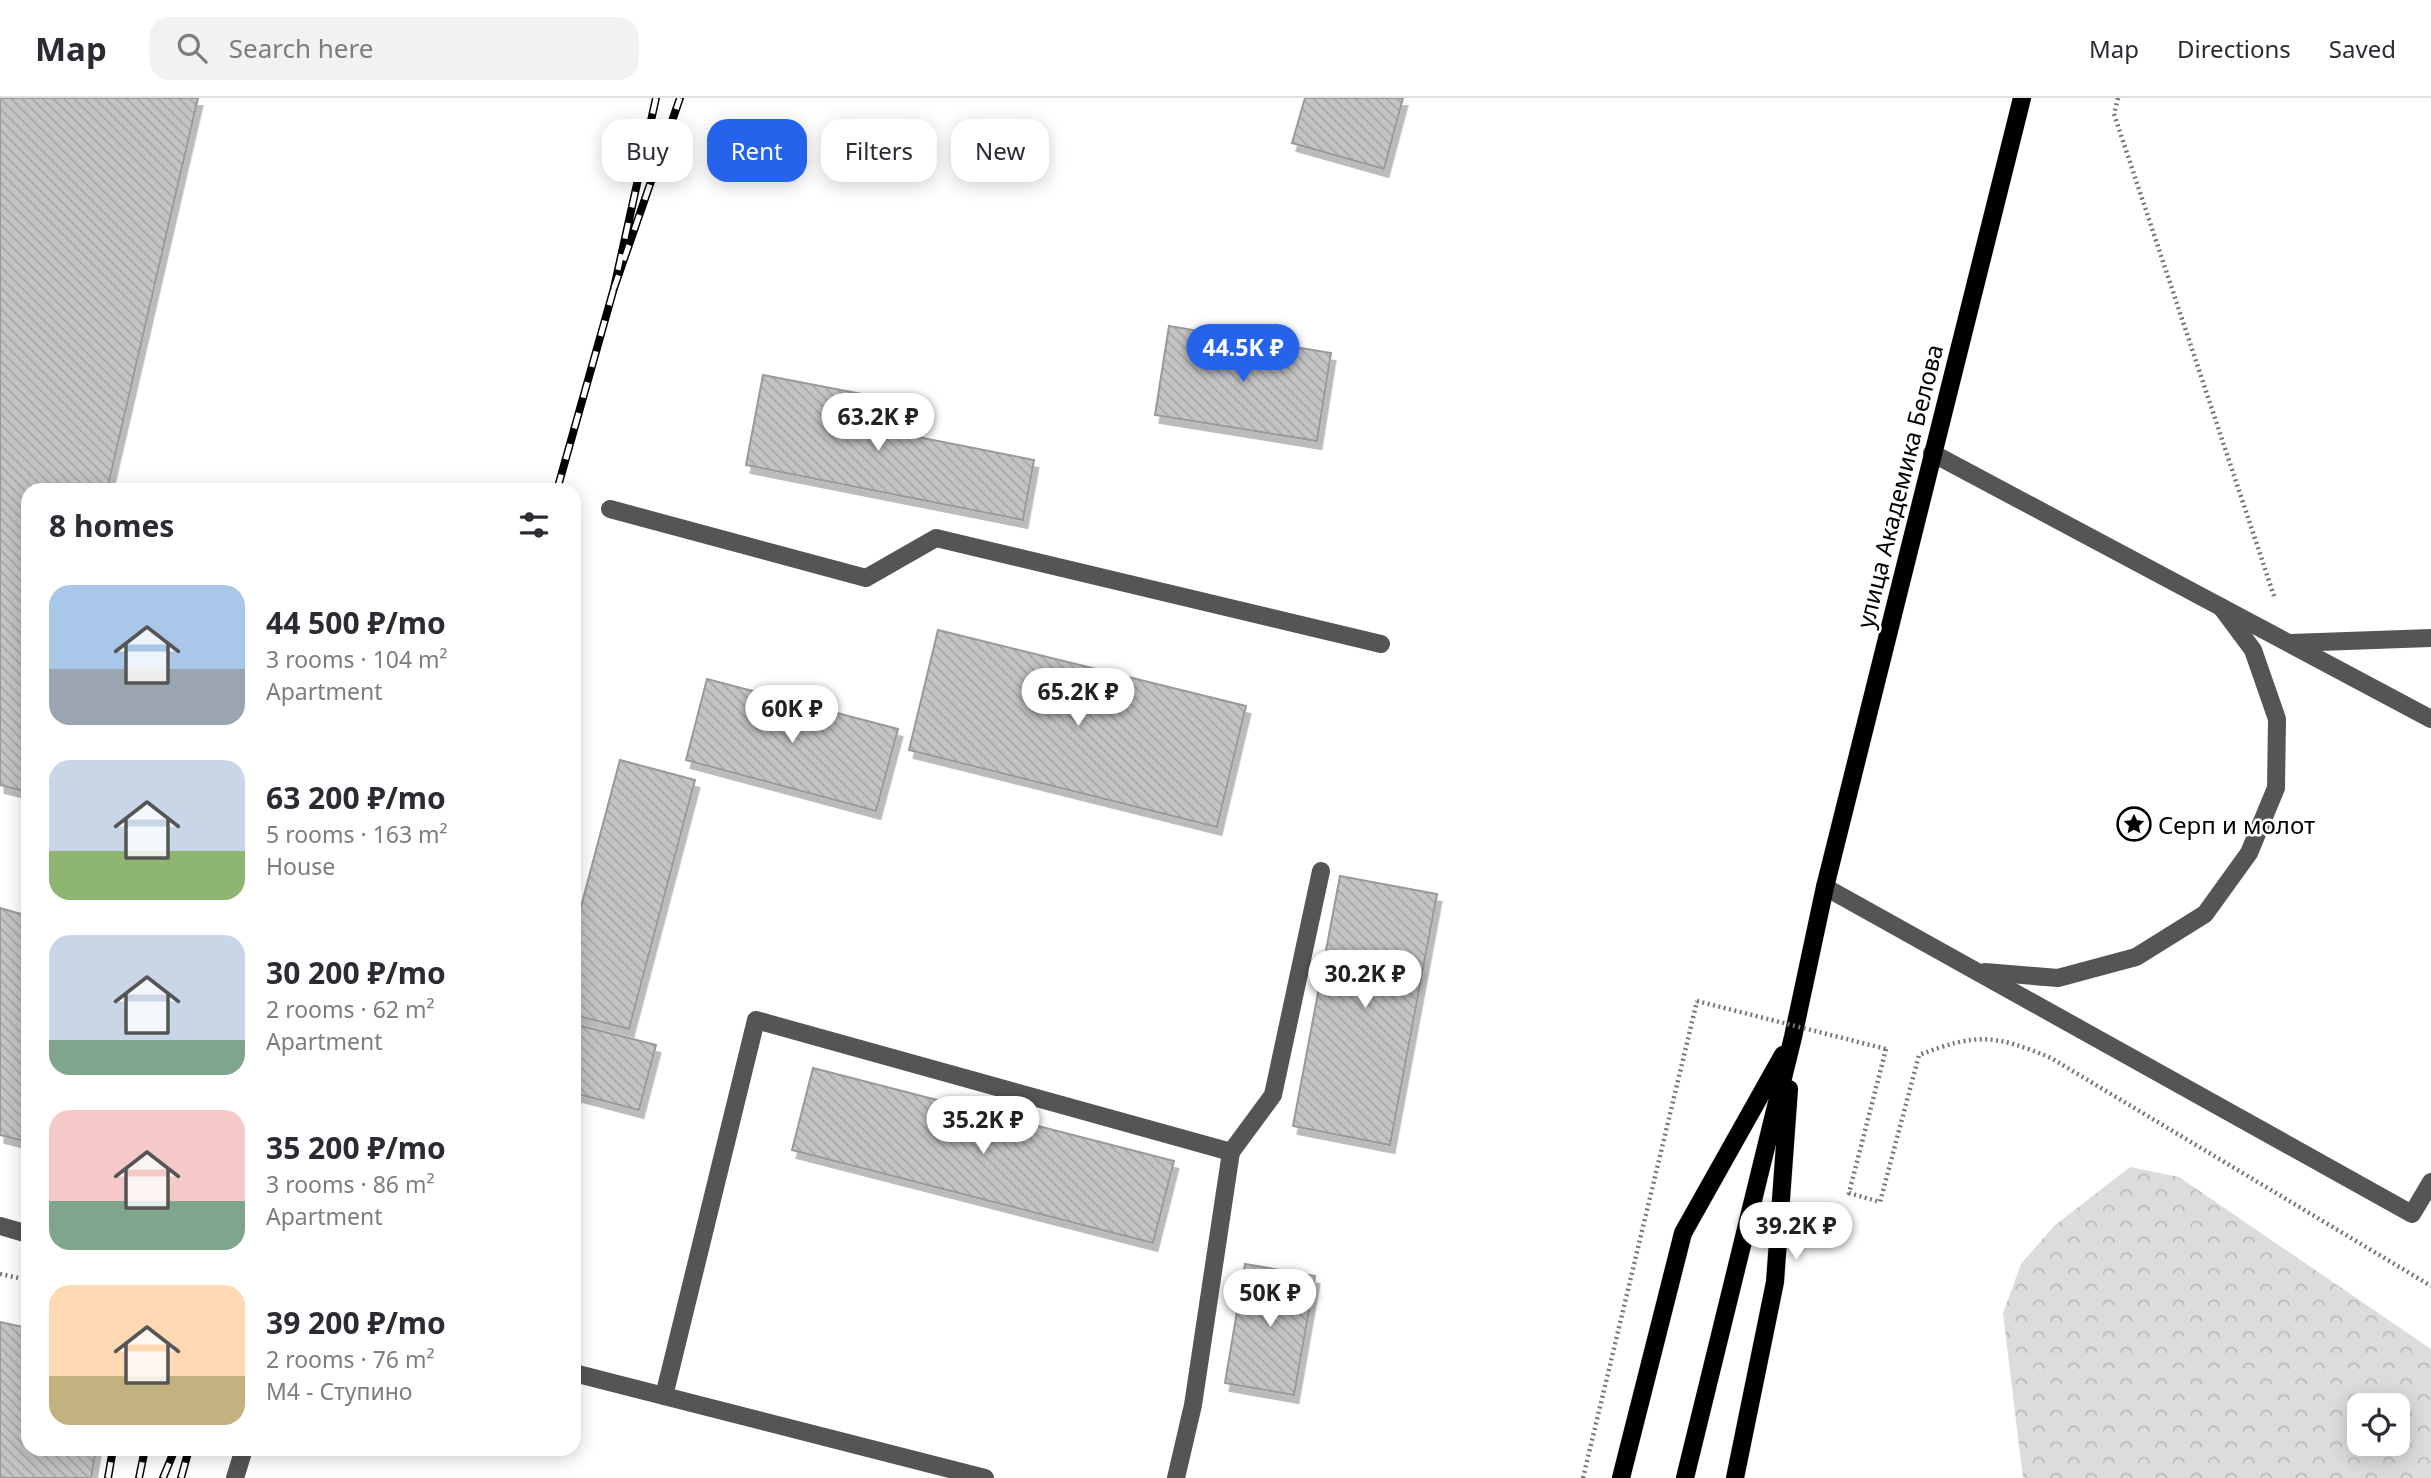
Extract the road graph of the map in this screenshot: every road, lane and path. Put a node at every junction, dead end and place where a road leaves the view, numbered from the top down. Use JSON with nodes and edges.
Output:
{"nodes":[{"id":1,"x":2022,"y":98,"type":"edge"},
{"id":2,"x":2118,"y":98,"type":"edge"},
{"id":3,"x":1932,"y":453,"type":"junction"},
{"id":4,"x":610,"y":509,"type":"dead end"},
{"id":5,"x":2221,"y":607,"type":"junction"},
{"id":6,"x":2431,"y":638,"type":"edge"},
{"id":7,"x":2290,"y":643,"type":"junction"},
{"id":8,"x":1381,"y":644,"type":"dead end"},
{"id":9,"x":2431,"y":719,"type":"edge"},
{"id":10,"x":1321,"y":872,"type":"dead end"},
{"id":11,"x":1825,"y":887,"type":"junction"},
{"id":12,"x":1978,"y":971,"type":"junction"},
{"id":13,"x":1793,"y":1037,"type":"junction"},
{"id":14,"x":1231,"y":1152,"type":"junction"},
{"id":15,"x":2431,"y":1182,"type":"edge"},
{"id":16,"x":0,"y":1226,"type":"edge"},
{"id":17,"x":21,"y":1232,"type":"edge"},
{"id":18,"x":0,"y":1273,"type":"edge"},
{"id":19,"x":21,"y":1278,"type":"edge"},
{"id":20,"x":2431,"y":1286,"type":"edge"},
{"id":21,"x":581,"y":1375,"type":"edge"},
{"id":22,"x":664,"y":1396,"type":"junction"},
{"id":23,"x":242,"y":1456,"type":"edge"},
{"id":24,"x":235,"y":1478,"type":"edge"},
{"id":25,"x":985,"y":1478,"type":"edge"},
{"id":26,"x":1176,"y":1478,"type":"edge"},
{"id":27,"x":1583,"y":1478,"type":"edge"},
{"id":28,"x":1621,"y":1478,"type":"edge"},
{"id":29,"x":1685,"y":1478,"type":"edge"},
{"id":30,"x":1735,"y":1478,"type":"edge"}],
"edges":[{"from":1,"to":3,"type":"main road","name":"улица Академика Белова"},
{"from":2,"to":7,"type":"path"},
{"from":3,"to":5,"type":"lane"},
{"from":3,"to":11,"type":"main road","name":"улица Академика Белова"},
{"from":4,"to":8,"type":"lane"},
{"from":5,"to":7,"type":"lane"},
{"from":5,"to":12,"type":"lane"},
{"from":6,"to":7,"type":"lane"},
{"from":7,"to":9,"type":"lane"},
{"from":10,"to":14,"type":"lane"},
{"from":11,"to":12,"type":"lane"},
{"from":11,"to":13,"type":"main road","name":"улица Академика Белова"},
{"from":12,"to":15,"type":"lane"},
{"from":13,"to":28,"type":"main road"},
{"from":13,"to":29,"type":"main road"},
{"from":13,"to":30,"type":"main road"},
{"from":14,"to":22,"type":"lane"},
{"from":14,"to":26,"type":"lane"},
{"from":16,"to":17,"type":"lane"},
{"from":18,"to":19,"type":"path"},
{"from":20,"to":27,"type":"path","bridge":true},
{"from":21,"to":22,"type":"lane"},
{"from":22,"to":25,"type":"lane"},
{"from":23,"to":24,"type":"lane"}]}
